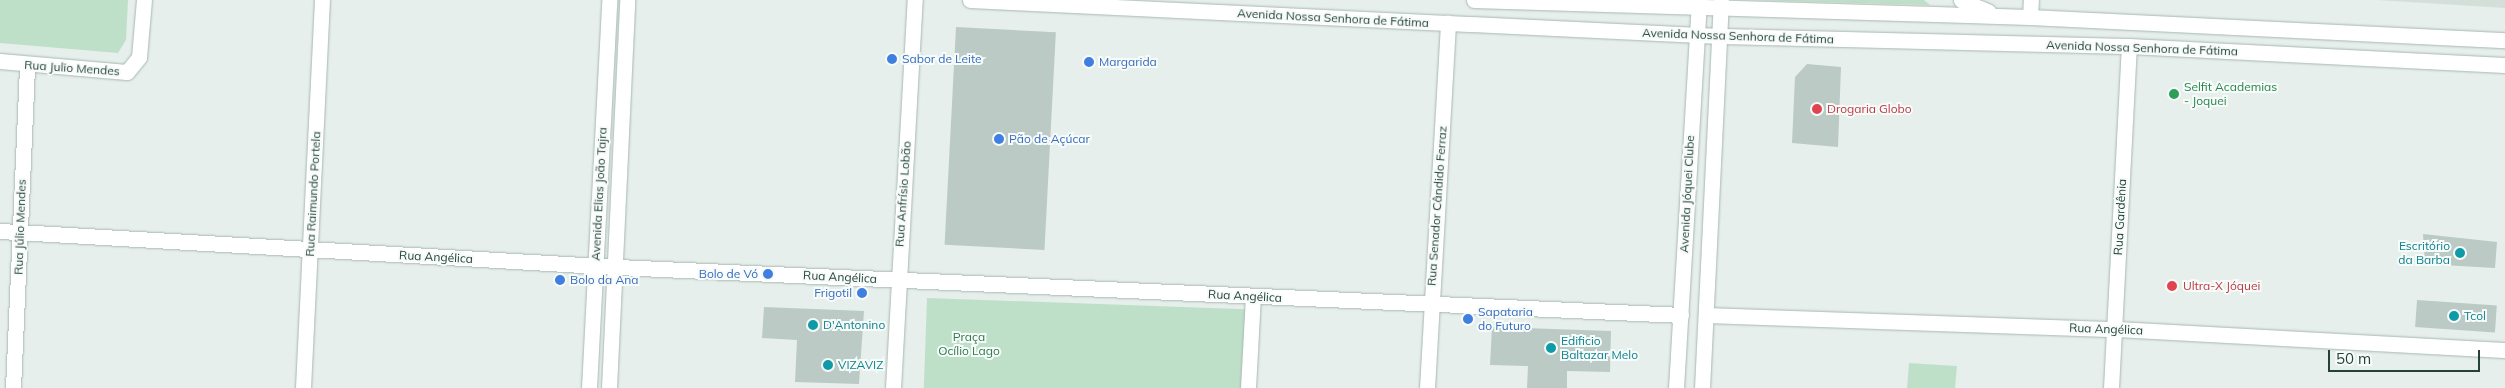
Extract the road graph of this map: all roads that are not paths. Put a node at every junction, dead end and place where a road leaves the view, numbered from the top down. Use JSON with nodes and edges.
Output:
{"nodes":[{"id":1,"x":144,"y":0,"type":"edge"},
{"id":2,"x":322,"y":0,"type":"edge"},
{"id":3,"x":609,"y":0,"type":"edge"},
{"id":4,"x":627,"y":0,"type":"edge"},
{"id":5,"x":915,"y":0,"type":"edge"},
{"id":6,"x":970,"y":0,"type":"edge"},
{"id":7,"x":1474,"y":0,"type":"edge"},
{"id":8,"x":1961,"y":0,"type":"edge"},
{"id":9,"x":2031,"y":0,"type":"edge"},
{"id":10,"x":1698,"y":5,"type":"edge"},
{"id":11,"x":1721,"y":5,"type":"edge"},
{"id":12,"x":1997,"y":16,"type":"junction"},
{"id":13,"x":2030,"y":17,"type":"junction"},
{"id":14,"x":1448,"y":23,"type":"junction"},
{"id":15,"x":1696,"y":35,"type":"junction"},
{"id":16,"x":1720,"y":36,"type":"junction"},
{"id":17,"x":2505,"y":40,"type":"edge"},
{"id":18,"x":2129,"y":46,"type":"junction"},
{"id":19,"x":0,"y":61,"type":"edge"},
{"id":20,"x":2505,"y":65,"type":"edge"},
{"id":21,"x":27,"y":66,"type":"junction"},
{"id":22,"x":0,"y":231,"type":"edge"},
{"id":23,"x":20,"y":232,"type":"junction"},
{"id":24,"x":310,"y":251,"type":"junction"},
{"id":25,"x":596,"y":266,"type":"junction"},
{"id":26,"x":616,"y":267,"type":"junction"},
{"id":27,"x":897,"y":280,"type":"junction"},
{"id":28,"x":1253,"y":297,"type":"junction"},
{"id":29,"x":1430,"y":306,"type":"junction"},
{"id":30,"x":1681,"y":315,"type":"junction"},
{"id":31,"x":1706,"y":315,"type":"junction"},
{"id":32,"x":2115,"y":329,"type":"junction"},
{"id":33,"x":2505,"y":350,"type":"edge"},
{"id":34,"x":13,"y":388,"type":"edge"},
{"id":35,"x":303,"y":388,"type":"edge"},
{"id":36,"x":589,"y":388,"type":"edge"},
{"id":37,"x":609,"y":388,"type":"edge"},
{"id":38,"x":893,"y":388,"type":"edge"},
{"id":39,"x":1248,"y":388,"type":"edge"},
{"id":40,"x":1427,"y":388,"type":"edge"},
{"id":41,"x":1676,"y":388,"type":"edge"},
{"id":42,"x":1702,"y":388,"type":"edge"},
{"id":43,"x":2111,"y":388,"type":"edge"}],
"edges":[{"from":1,"to":21,"type":"street","name":"Rua Julio Mendes"},
{"from":2,"to":24,"type":"street","name":"Rua Raimundo Portela"},
{"from":3,"to":25,"type":"street","name":"Avenida Elias João Tajra"},
{"from":4,"to":26,"type":"street","name":"Avenida Elias João Tajra"},
{"from":5,"to":27,"type":"street","name":"Rua Anfrísio Lobão"},
{"from":6,"to":14,"type":"street","name":"Avenida Nossa Senhora de Fátima"},
{"from":7,"to":10,"type":"street","name":"Avenida Nossa Senhora de Fátima"},
{"from":8,"to":12,"type":"street"},
{"from":9,"to":13,"type":"street"},
{"from":10,"to":11,"type":"street","name":"Avenida Nossa Senhora de Fátima"},
{"from":10,"to":15,"type":"street","name":"Avenida Jóquei Clube"},
{"from":11,"to":12,"type":"street","name":"Avenida Nossa Senhora de Fátima"},
{"from":11,"to":16,"type":"street","name":"Avenida Jóquei Clube"},
{"from":12,"to":13,"type":"street","name":"Avenida Nossa Senhora de Fátima"},
{"from":13,"to":17,"type":"street","name":"Avenida Nossa Senhora de Fátima"},
{"from":14,"to":15,"type":"street","name":"Avenida Nossa Senhora de Fátima"},
{"from":14,"to":29,"type":"street","name":"Rua Senador Cândido Ferraz"},
{"from":15,"to":16,"type":"street","name":"Avenida Nossa Senhora de Fátima"},
{"from":15,"to":30,"type":"street","name":"Avenida Jóquei Clube"},
{"from":16,"to":18,"type":"street","name":"Avenida Nossa Senhora de Fátima"},
{"from":16,"to":31,"type":"street","name":"Avenida Jóquei Clube"},
{"from":18,"to":20,"type":"street","name":"Avenida Nossa Senhora de Fátima"},
{"from":18,"to":32,"type":"street","name":"Rua Gardênia"},
{"from":19,"to":21,"type":"street","name":"Rua Julio Mendes"},
{"from":21,"to":23,"type":"street","name":"Rua Júlio Mendes"},
{"from":22,"to":23,"type":"street","name":"Rua Angélica"},
{"from":23,"to":24,"type":"street","name":"Rua Angélica"},
{"from":23,"to":34,"type":"street","name":"Rua Júlio Mendes"},
{"from":24,"to":25,"type":"street","name":"Rua Angélica"},
{"from":24,"to":35,"type":"street","name":"Rua Raimundo Portela"},
{"from":25,"to":26,"type":"street","name":"Rua Angélica"},
{"from":25,"to":36,"type":"street","name":"Avenida Elias João Tajra"},
{"from":26,"to":27,"type":"street","name":"Rua Angélica"},
{"from":26,"to":37,"type":"street","name":"Avenida Elias João Tajra"},
{"from":27,"to":28,"type":"street","name":"Rua Angélica"},
{"from":27,"to":38,"type":"street","name":"Rua Anfrísio Lobão"},
{"from":28,"to":29,"type":"street","name":"Rua Angélica"},
{"from":28,"to":39,"type":"street"},
{"from":29,"to":30,"type":"street","name":"Rua Angélica"},
{"from":29,"to":40,"type":"street","name":"Rua Senador Cândido Ferraz"},
{"from":30,"to":41,"type":"street","name":"Avenida Jóquei Clube"},
{"from":31,"to":32,"type":"street","name":"Rua Angélica"},
{"from":31,"to":42,"type":"street","name":"Avenida Jóquei Clube"},
{"from":32,"to":33,"type":"street","name":"Rua Angélica"},
{"from":32,"to":43,"type":"street","name":"Rua Gardênia"}]}
